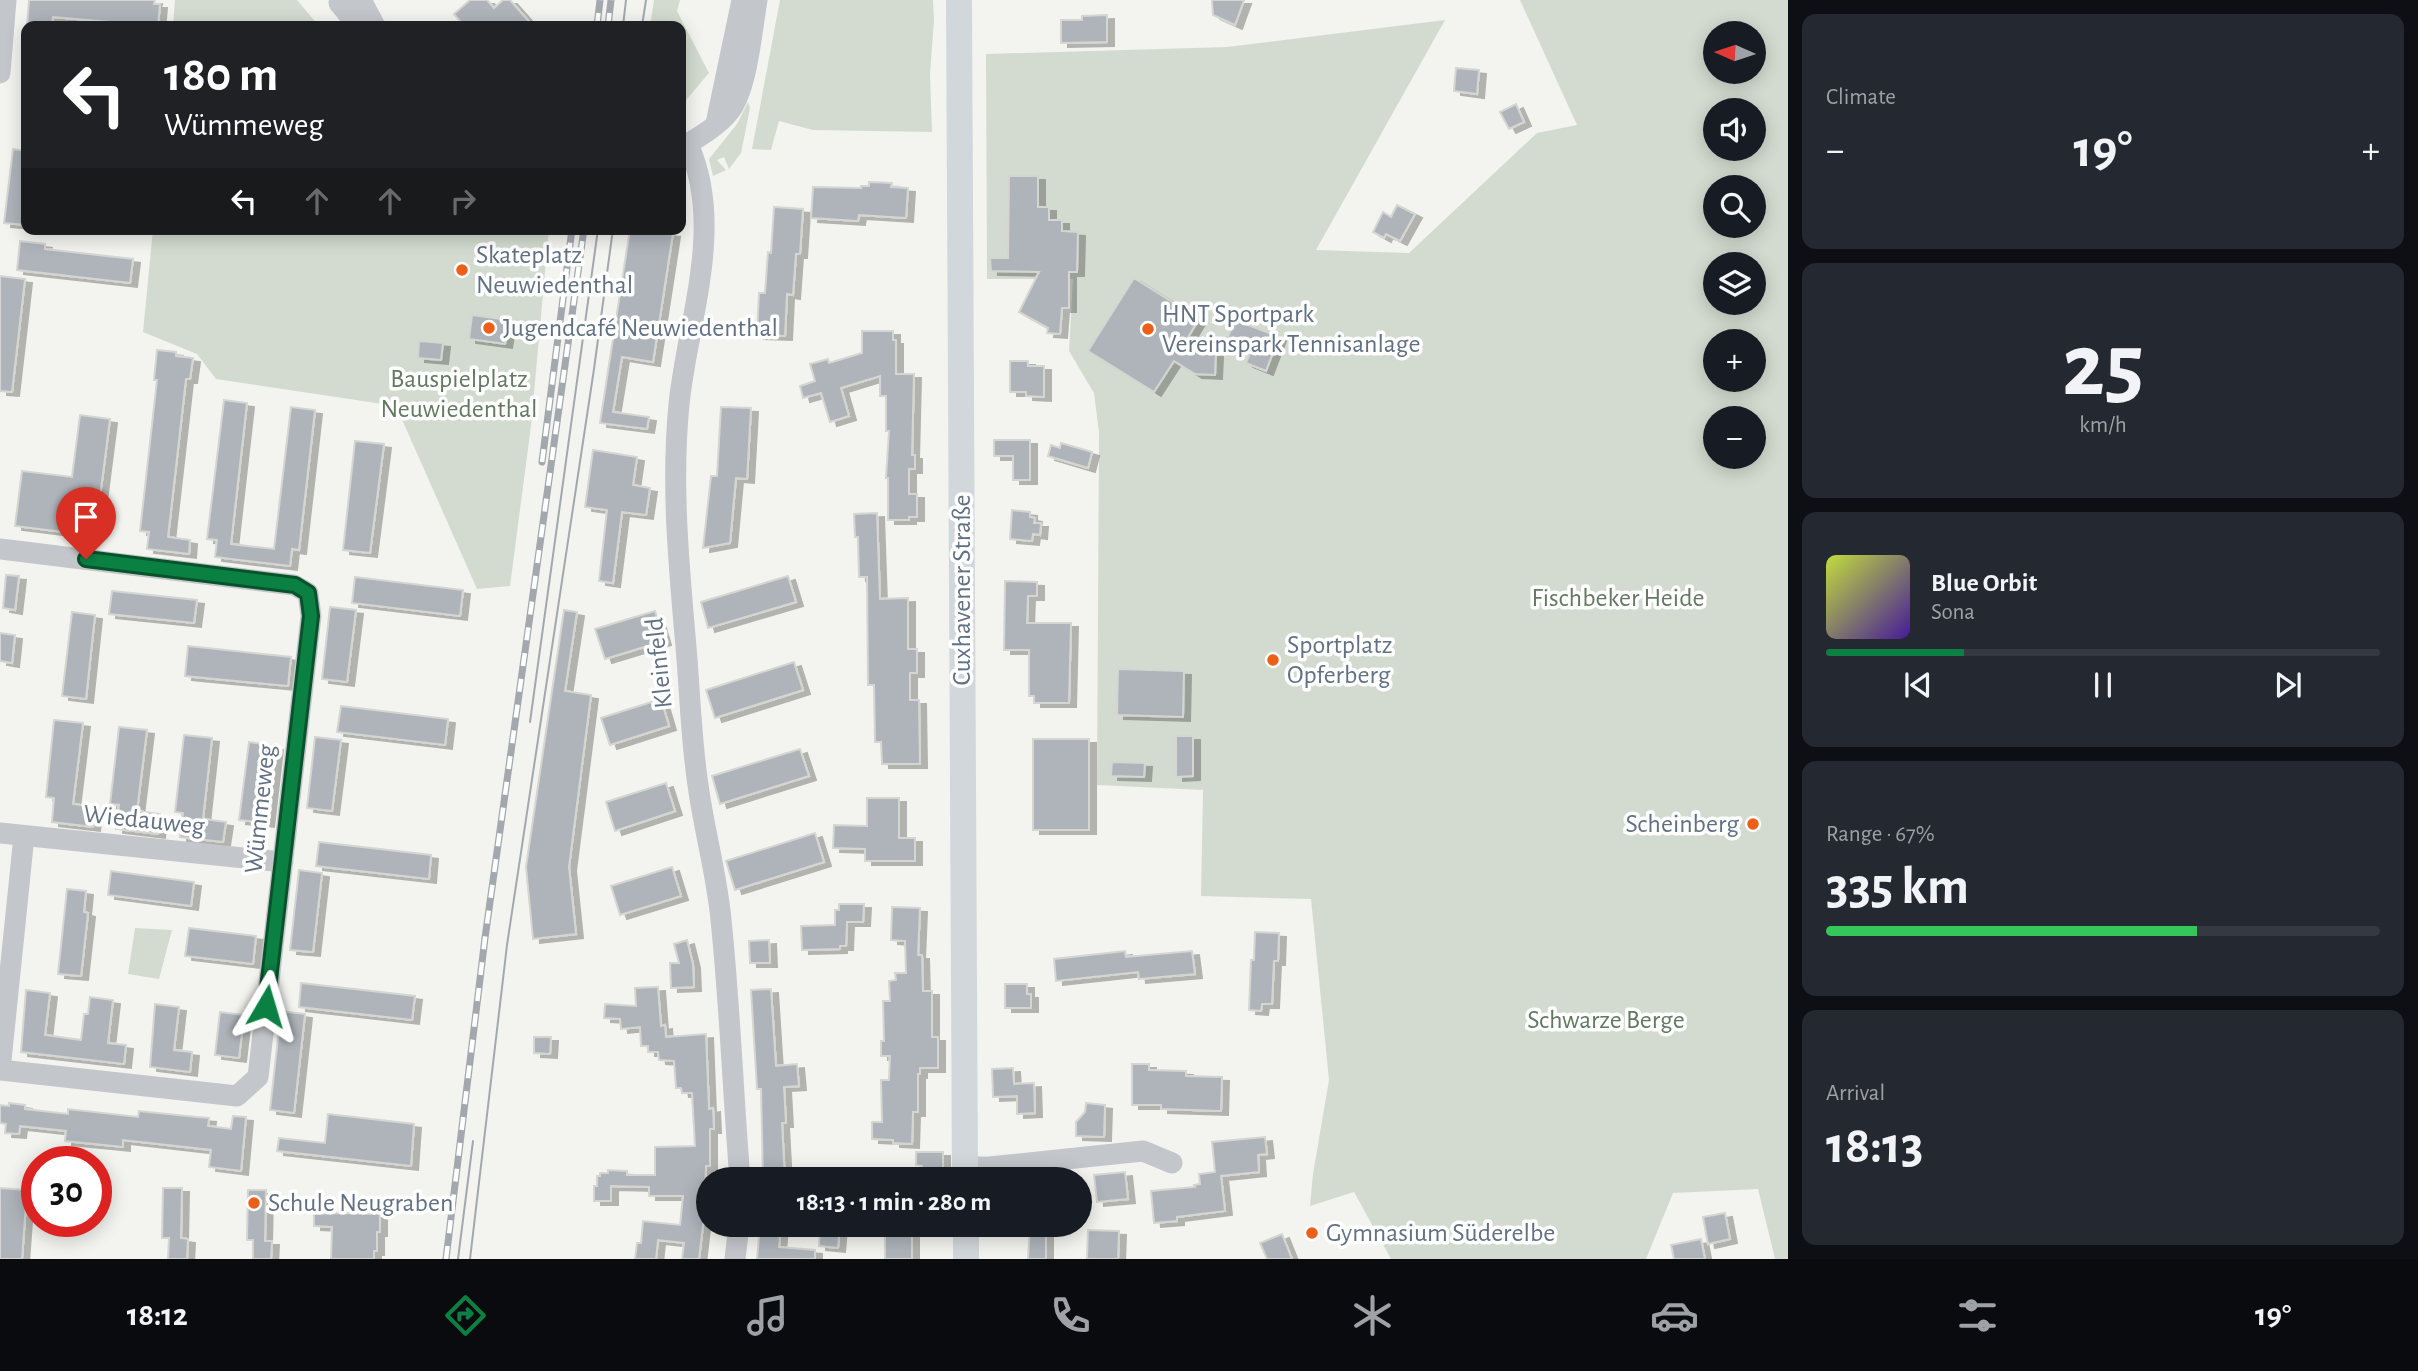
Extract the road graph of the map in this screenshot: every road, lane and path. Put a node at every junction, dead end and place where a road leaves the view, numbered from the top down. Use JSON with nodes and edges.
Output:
{"nodes":[{"id":1,"x":6,"y":0,"type":"edge"},
{"id":2,"x":361,"y":0,"type":"edge"},
{"id":3,"x":742,"y":0,"type":"edge"},
{"id":4,"x":757,"y":0,"type":"edge"},
{"id":5,"x":959,"y":0,"type":"edge"},
{"id":6,"x":340,"y":1,"type":"edge"},
{"id":7,"x":354,"y":21,"type":"edge"},
{"id":8,"x":372,"y":21,"type":"edge"},
{"id":9,"x":0,"y":73,"type":"edge"},
{"id":10,"x":715,"y":124,"type":"junction"},
{"id":11,"x":686,"y":145,"type":"edge"},
{"id":12,"x":686,"y":148,"type":"edge"},
{"id":13,"x":0,"y":550,"type":"edge"},
{"id":14,"x":0,"y":833,"type":"edge"},
{"id":15,"x":24,"y":836,"type":"junction"},
{"id":16,"x":283,"y":862,"type":"junction"},
{"id":17,"x":0,"y":1070,"type":"edge"},
{"id":18,"x":1172,"y":1163,"type":"dead end"},
{"id":19,"x":739,"y":1167,"type":"edge"},
{"id":20,"x":965,"y":1167,"type":"edge"},
{"id":21,"x":996,"y":1167,"type":"edge"},
{"id":22,"x":738,"y":1237,"type":"edge"},
{"id":23,"x":965,"y":1237,"type":"edge"},
{"id":24,"x":735,"y":1259,"type":"edge"},
{"id":25,"x":966,"y":1259,"type":"edge"}],
"edges":[{"from":1,"to":9,"type":"street"},
{"from":2,"to":8,"type":"street"},
{"from":3,"to":10,"type":"street"},
{"from":4,"to":10,"type":"street"},
{"from":5,"to":20,"type":"main road","name":"Cuxhavener Straße"},
{"from":6,"to":7,"type":"street"},
{"from":10,"to":11,"type":"street"},
{"from":12,"to":19,"type":"street","name":"Kleinfeld"},
{"from":13,"to":16,"type":"street","name":"Wümmeweg"},
{"from":14,"to":15,"type":"street","name":"Wiedauweg"},
{"from":15,"to":16,"type":"street","name":"Wiedauweg"},
{"from":15,"to":17,"type":"street"},
{"from":16,"to":17,"type":"street","name":"Wümmeweg"},
{"from":18,"to":21,"type":"street"},
{"from":22,"to":24,"type":"street"},
{"from":23,"to":25,"type":"main road"}]}
